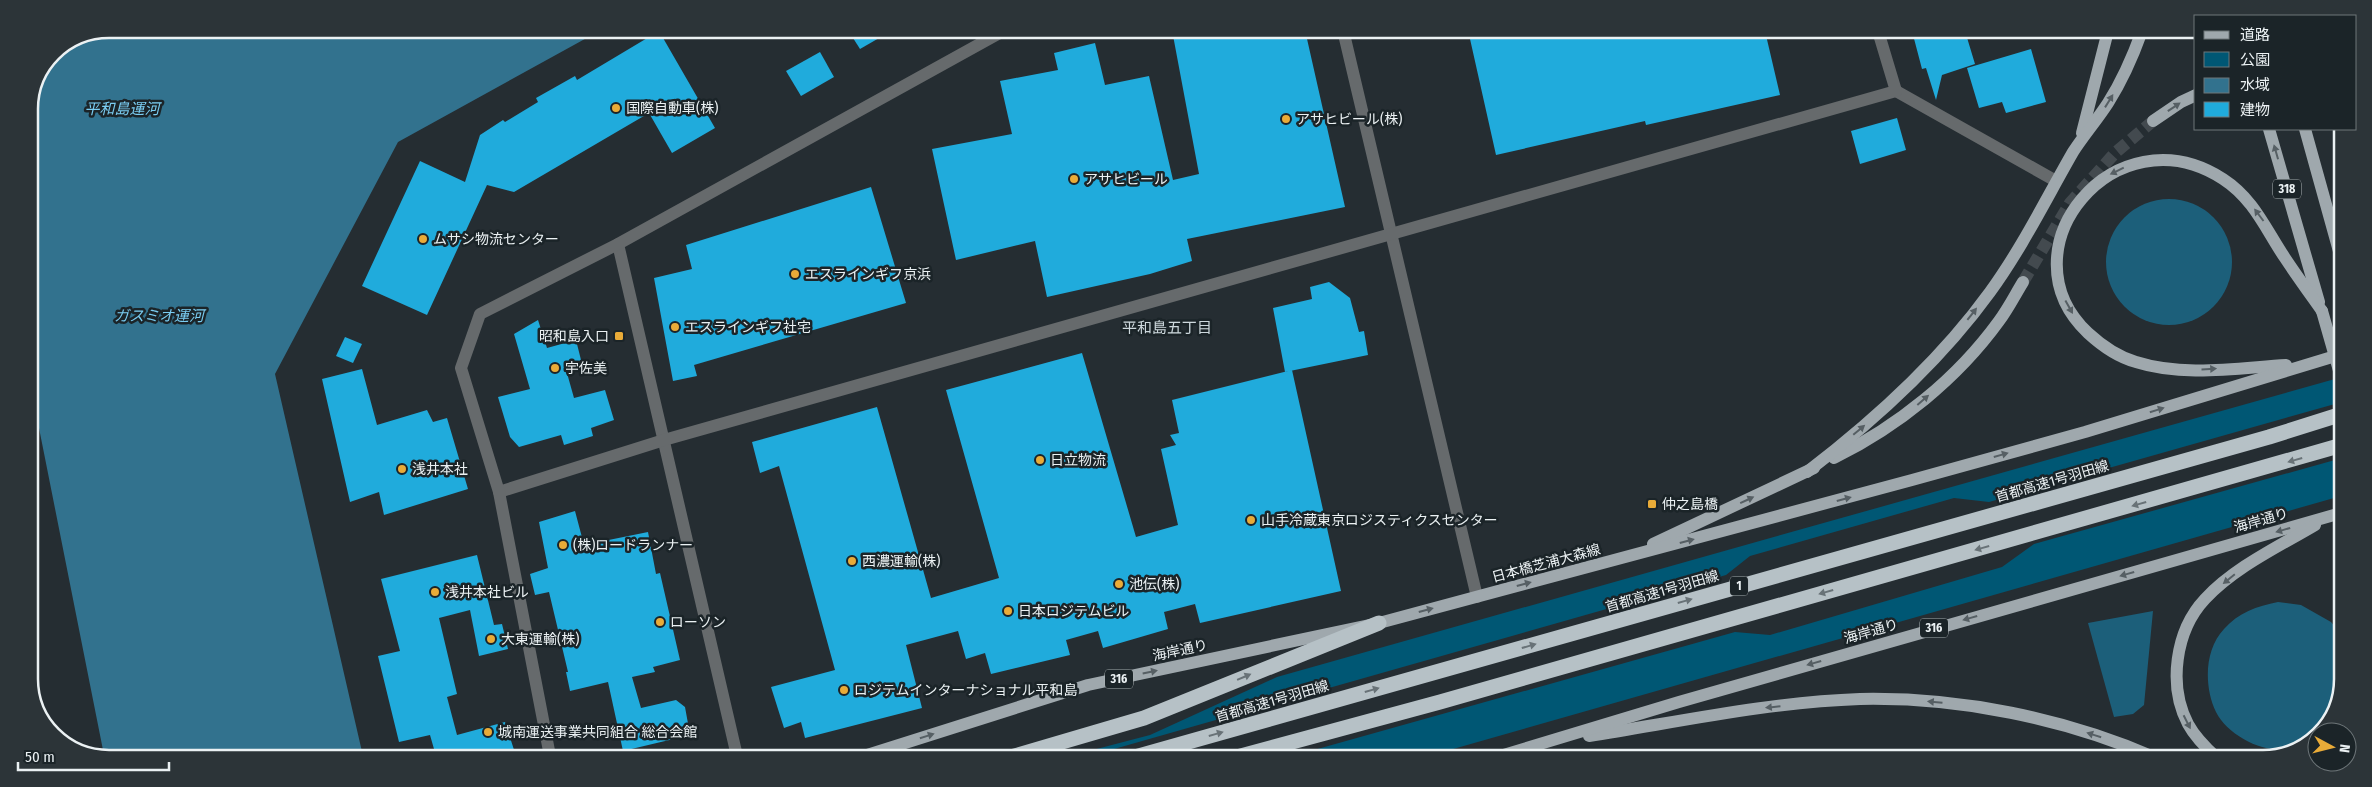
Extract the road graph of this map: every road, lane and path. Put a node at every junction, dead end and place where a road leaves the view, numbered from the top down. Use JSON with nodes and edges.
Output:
{"nodes":[{"id":1,"x":991,"y":38,"type":"edge"},
{"id":2,"x":1345,"y":38,"type":"edge"},
{"id":3,"x":1880,"y":38,"type":"edge"},
{"id":4,"x":2106,"y":38,"type":"edge"},
{"id":5,"x":2139,"y":38,"type":"edge"},
{"id":6,"x":1896,"y":92,"type":"junction"},
{"id":7,"x":2194,"y":96,"type":"edge"},
{"id":8,"x":2153,"y":121,"type":"tunnel mouth"},
{"id":9,"x":2269,"y":130,"type":"edge"},
{"id":10,"x":2304,"y":130,"type":"edge"},
{"id":11,"x":2080,"y":141,"type":"junction"},
{"id":12,"x":2056,"y":181,"type":"junction"},
{"id":13,"x":2334,"y":233,"type":"edge"},
{"id":14,"x":1391,"y":234,"type":"junction"},
{"id":15,"x":618,"y":244,"type":"junction"},
{"id":16,"x":2024,"y":282,"type":"tunnel mouth"},
{"id":17,"x":2322,"y":311,"type":"junction"},
{"id":18,"x":2334,"y":353,"type":"edge"},
{"id":19,"x":2334,"y":356,"type":"edge"},
{"id":20,"x":2306,"y":364,"type":"junction"},
{"id":21,"x":2334,"y":417,"type":"edge"},
{"id":22,"x":664,"y":440,"type":"junction"},
{"id":23,"x":2334,"y":447,"type":"edge"},
{"id":24,"x":1807,"y":472,"type":"junction"},
{"id":25,"x":499,"y":492,"type":"junction"},
{"id":26,"x":2334,"y":516,"type":"edge"},
{"id":27,"x":2334,"y":516,"type":"edge"},
{"id":28,"x":1623,"y":558,"type":"junction"},
{"id":29,"x":1477,"y":597,"type":"junction"},
{"id":30,"x":1379,"y":623,"type":"junction"},
{"id":31,"x":1134,"y":722,"type":"junction"},
{"id":32,"x":1540,"y":744,"type":"junction"},
{"id":33,"x":549,"y":750,"type":"edge"},
{"id":34,"x":736,"y":750,"type":"edge"},
{"id":35,"x":883,"y":750,"type":"edge"},
{"id":36,"x":1036,"y":750,"type":"edge"},
{"id":37,"x":1075,"y":750,"type":"edge"},
{"id":38,"x":1160,"y":750,"type":"edge"},
{"id":39,"x":1263,"y":750,"type":"edge"},
{"id":40,"x":1520,"y":750,"type":"edge"},
{"id":41,"x":2137,"y":750,"type":"edge"},
{"id":42,"x":2208,"y":750,"type":"edge"}],
"edges":[{"from":1,"to":15,"type":"street"},
{"from":2,"to":14,"type":"street"},
{"from":3,"to":6,"type":"street"},
{"from":4,"to":11,"type":"main road"},
{"from":11,"to":5,"type":"main road","one_way":true},
{"from":6,"to":12,"type":"street"},
{"from":6,"to":14,"type":"street"},
{"from":8,"to":7,"type":"main road","one_way":true},
{"from":17,"to":9,"type":"main road","number":"318","one_way":true},
{"from":10,"to":13,"type":"main road","number":"318"},
{"from":11,"to":12,"type":"main road"},
{"from":24,"to":12,"type":"main road","one_way":true},
{"from":14,"to":22,"type":"street"},
{"from":14,"to":29,"type":"street"},
{"from":15,"to":22,"type":"street"},
{"from":15,"to":25,"type":"street"},
{"from":24,"to":16,"type":"main road","one_way":true},
{"from":17,"to":18,"type":"main road","number":"318","bridge":true},
{"from":17,"to":20,"type":"main road","one_way":true},
{"from":19,"to":20,"type":"main road","number":"316"},
{"from":28,"to":20,"type":"main road","number":"316","one_way":true},
{"from":38,"to":21,"type":"highway","name":"首都高速1号羽田線","number":"1","one_way":true},
{"from":22,"to":25,"type":"street"},
{"from":22,"to":34,"type":"street"},
{"from":23,"to":39,"type":"highway","number":"1","one_way":true},
{"from":28,"to":24,"type":"main road","one_way":true},
{"from":25,"to":33,"type":"street"},
{"from":26,"to":32,"type":"main road","name":"海岸通り","number":"316","one_way":true},
{"from":27,"to":42,"type":"main road","one_way":true},
{"from":29,"to":28,"type":"main road","name":"日本橋芝浦大森線","number":"316","one_way":true},
{"from":30,"to":29,"type":"main road","name":"海岸通り","number":"316","one_way":true},
{"from":31,"to":30,"type":"highway","one_way":true},
{"from":35,"to":30,"type":"main road","name":"海岸通り","number":"316","one_way":true},
{"from":31,"to":36,"type":"highway"},
{"from":31,"to":37,"type":"highway"},
{"from":32,"to":40,"type":"main road","name":"海岸通り","number":"316"},
{"from":41,"to":32,"type":"main road","one_way":true}]}
